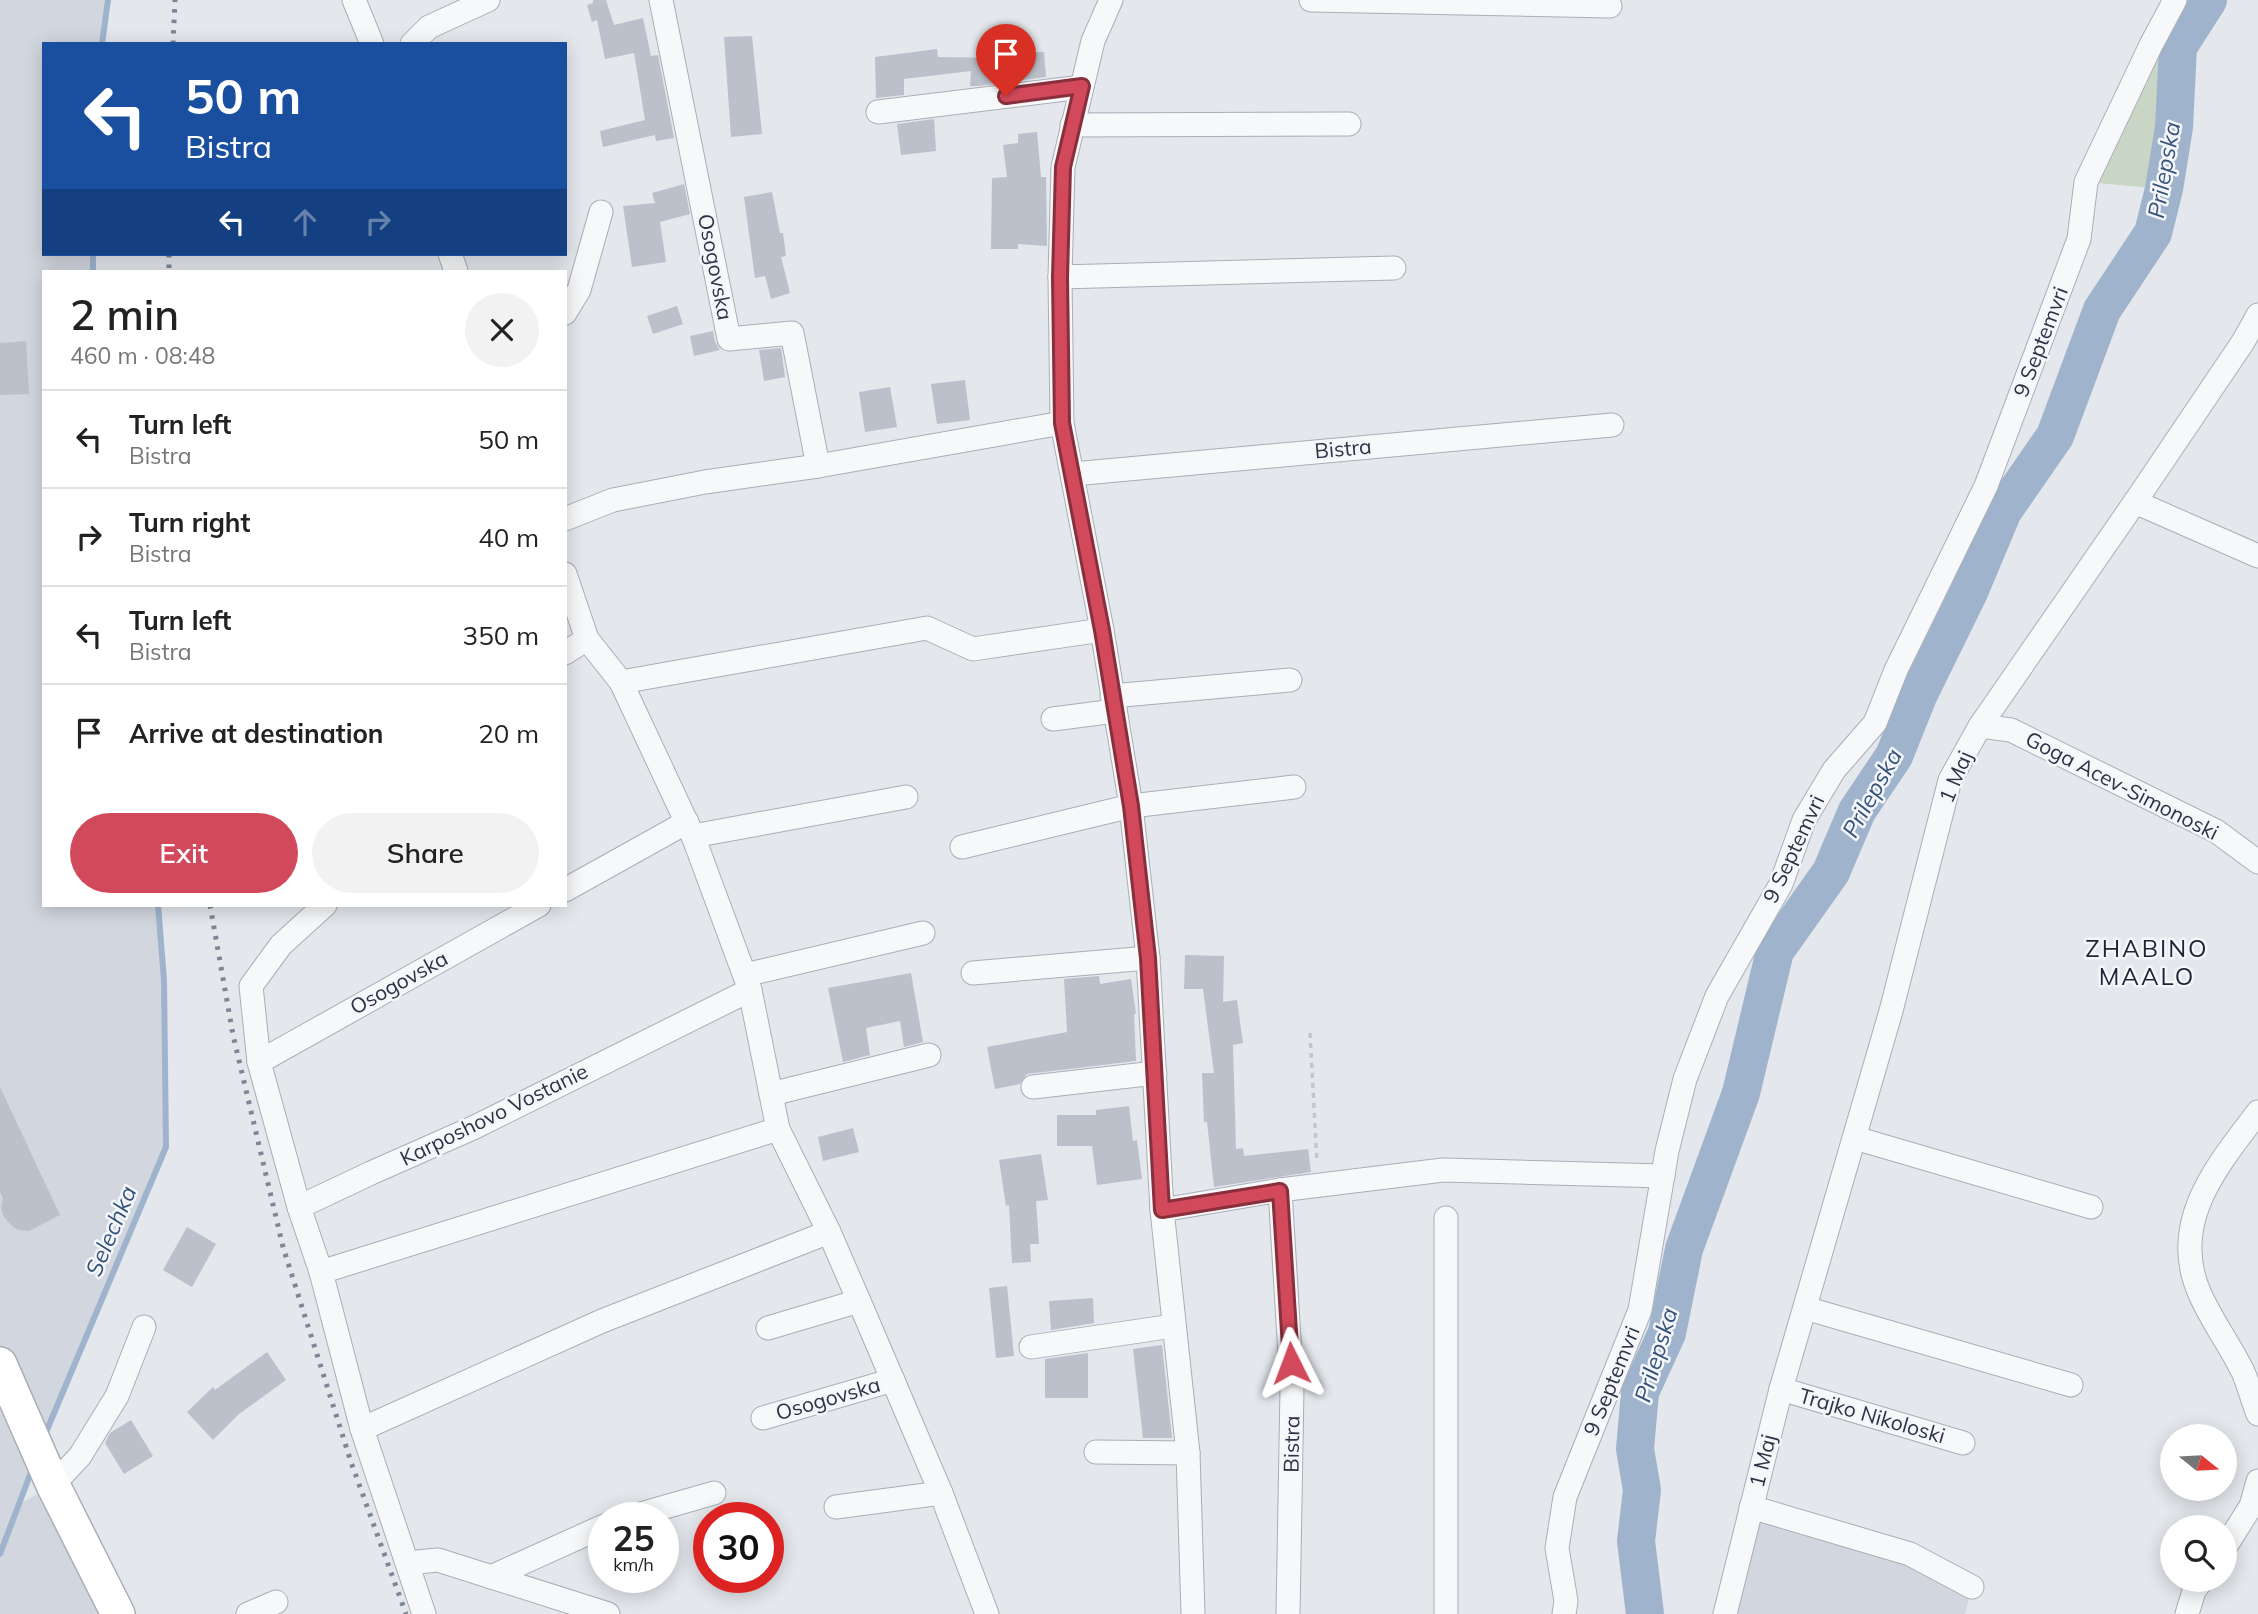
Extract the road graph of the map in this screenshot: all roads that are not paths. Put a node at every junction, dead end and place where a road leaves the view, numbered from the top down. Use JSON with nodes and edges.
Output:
{"nodes":[{"id":1,"x":354,"y":0,"type":"edge"},
{"id":2,"x":488,"y":0,"type":"edge"},
{"id":3,"x":661,"y":0,"type":"edge"},
{"id":4,"x":1111,"y":0,"type":"edge"},
{"id":5,"x":1311,"y":0,"type":"edge"},
{"id":6,"x":2175,"y":0,"type":"edge"},
{"id":7,"x":1609,"y":6,"type":"dead end"},
{"id":8,"x":371,"y":42,"type":"edge"},
{"id":9,"x":414,"y":42,"type":"edge"},
{"id":10,"x":1082,"y":86,"type":"junction"},
{"id":11,"x":878,"y":113,"type":"dead end"},
{"id":12,"x":1349,"y":124,"type":"dead end"},
{"id":13,"x":1072,"y":125,"type":"junction"},
{"id":14,"x":601,"y":212,"type":"dead end"},
{"id":15,"x":1394,"y":268,"type":"dead end"},
{"id":16,"x":1060,"y":277,"type":"junction"},
{"id":17,"x":567,"y":310,"type":"edge"},
{"id":18,"x":2258,"y":315,"type":"edge"},
{"id":19,"x":2250,"y":344,"type":"edge"},
{"id":20,"x":1062,"y":423,"type":"junction"},
{"id":21,"x":1612,"y":425,"type":"dead end"},
{"id":22,"x":818,"y":466,"type":"junction"},
{"id":23,"x":1073,"y":474,"type":"junction"},
{"id":24,"x":2135,"y":502,"type":"junction"},
{"id":25,"x":567,"y":518,"type":"edge"},
{"id":26,"x":2258,"y":556,"type":"edge"},
{"id":27,"x":567,"y":582,"type":"edge"},
{"id":28,"x":1102,"y":630,"type":"junction"},
{"id":29,"x":587,"y":639,"type":"junction"},
{"id":30,"x":567,"y":652,"type":"edge"},
{"id":31,"x":1290,"y":680,"type":"dead end"},
{"id":32,"x":621,"y":682,"type":"junction"},
{"id":33,"x":1113,"y":703,"type":"junction"},
{"id":34,"x":1053,"y":719,"type":"dead end"},
{"id":35,"x":1979,"y":726,"type":"junction"},
{"id":36,"x":1294,"y":787,"type":"dead end"},
{"id":37,"x":906,"y":797,"type":"dead end"},
{"id":38,"x":1131,"y":806,"type":"junction"},
{"id":39,"x":690,"y":829,"type":"junction"},
{"id":40,"x":962,"y":847,"type":"dead end"},
{"id":41,"x":2258,"y":862,"type":"edge"},
{"id":42,"x":567,"y":889,"type":"edge"},
{"id":43,"x":323,"y":907,"type":"edge"},
{"id":44,"x":535,"y":907,"type":"edge"},
{"id":45,"x":923,"y":933,"type":"dead end"},
{"id":46,"x":1148,"y":958,"type":"junction"},
{"id":47,"x":973,"y":973,"type":"dead end"},
{"id":48,"x":747,"y":982,"type":"junction"},
{"id":49,"x":929,"y":1055,"type":"dead end"},
{"id":50,"x":259,"y":1062,"type":"junction"},
{"id":51,"x":1155,"y":1073,"type":"junction"},
{"id":52,"x":1033,"y":1087,"type":"dead end"},
{"id":53,"x":771,"y":1094,"type":"junction"},
{"id":54,"x":2258,"y":1112,"type":"edge"},
{"id":55,"x":778,"y":1129,"type":"junction"},
{"id":56,"x":1856,"y":1138,"type":"junction"},
{"id":57,"x":1663,"y":1176,"type":"junction"},
{"id":58,"x":1280,"y":1191,"type":"junction"},
{"id":59,"x":2091,"y":1207,"type":"dead end"},
{"id":60,"x":299,"y":1208,"type":"junction"},
{"id":61,"x":1162,"y":1210,"type":"junction"},
{"id":62,"x":1446,"y":1218,"type":"dead end"},
{"id":63,"x":829,"y":1232,"type":"junction"},
{"id":64,"x":321,"y":1272,"type":"junction"},
{"id":65,"x":859,"y":1301,"type":"junction"},
{"id":66,"x":1805,"y":1308,"type":"junction"},
{"id":67,"x":1173,"y":1326,"type":"junction"},
{"id":68,"x":144,"y":1327,"type":"dead end"},
{"id":69,"x":768,"y":1328,"type":"dead end"},
{"id":70,"x":1031,"y":1347,"type":"dead end"},
{"id":71,"x":0,"y":1364,"type":"edge"},
{"id":72,"x":892,"y":1380,"type":"junction"},
{"id":73,"x":2071,"y":1385,"type":"dead end"},
{"id":74,"x":1782,"y":1390,"type":"junction"},
{"id":75,"x":2258,"y":1414,"type":"edge"},
{"id":76,"x":763,"y":1418,"type":"dead end"},
{"id":77,"x":362,"y":1429,"type":"junction"},
{"id":78,"x":1963,"y":1443,"type":"dead end"},
{"id":79,"x":1096,"y":1452,"type":"dead end"},
{"id":80,"x":1188,"y":1452,"type":"junction"},
{"id":81,"x":2258,"y":1481,"type":"edge"},
{"id":82,"x":53,"y":1485,"type":"junction"},
{"id":83,"x":714,"y":1493,"type":"dead end"},
{"id":84,"x":941,"y":1493,"type":"junction"},
{"id":85,"x":679,"y":1503,"type":"edge"},
{"id":86,"x":836,"y":1507,"type":"dead end"},
{"id":87,"x":1751,"y":1507,"type":"junction"},
{"id":88,"x":2237,"y":1528,"type":"edge"},
{"id":89,"x":588,"y":1533,"type":"edge"},
{"id":90,"x":407,"y":1563,"type":"junction"},
{"id":91,"x":491,"y":1577,"type":"junction"},
{"id":92,"x":1972,"y":1587,"type":"dead end"},
{"id":93,"x":2194,"y":1592,"type":"edge"},
{"id":94,"x":276,"y":1602,"type":"dead end"},
{"id":95,"x":118,"y":1614,"type":"edge"},
{"id":96,"x":248,"y":1614,"type":"edge"},
{"id":97,"x":424,"y":1614,"type":"edge"},
{"id":98,"x":608,"y":1614,"type":"edge"},
{"id":99,"x":987,"y":1614,"type":"edge"},
{"id":100,"x":1194,"y":1614,"type":"edge"},
{"id":101,"x":1289,"y":1614,"type":"edge"},
{"id":102,"x":1446,"y":1614,"type":"edge"},
{"id":103,"x":1564,"y":1614,"type":"edge"},
{"id":104,"x":1725,"y":1614,"type":"edge"},
{"id":105,"x":2187,"y":1614,"type":"edge"}],
"edges":[{"from":1,"to":8,"type":"street"},
{"from":2,"to":9,"type":"street"},
{"from":3,"to":22,"type":"street","name":"Osogovska"},
{"from":4,"to":10,"type":"street"},
{"from":5,"to":7,"type":"street"},
{"from":6,"to":57,"type":"street","name":"9 Septemvri"},
{"from":10,"to":11,"type":"street"},
{"from":10,"to":13,"type":"street"},
{"from":12,"to":13,"type":"street"},
{"from":13,"to":16,"type":"street"},
{"from":14,"to":17,"type":"street"},
{"from":15,"to":16,"type":"street"},
{"from":16,"to":20,"type":"street"},
{"from":18,"to":19,"type":"street","name":"1 Maj"},
{"from":19,"to":24,"type":"street","name":"1 Maj"},
{"from":20,"to":22,"type":"street"},
{"from":20,"to":23,"type":"street"},
{"from":21,"to":23,"type":"street","name":"Bistra"},
{"from":22,"to":25,"type":"street"},
{"from":23,"to":28,"type":"street"},
{"from":24,"to":26,"type":"street"},
{"from":24,"to":35,"type":"street","name":"1 Maj"},
{"from":27,"to":29,"type":"street","name":"Osogovska"},
{"from":28,"to":32,"type":"street"},
{"from":28,"to":33,"type":"street"},
{"from":29,"to":30,"type":"street"},
{"from":29,"to":32,"type":"street","name":"Osogovska"},
{"from":31,"to":33,"type":"street"},
{"from":32,"to":39,"type":"street","name":"Osogovska"},
{"from":33,"to":34,"type":"street"},
{"from":33,"to":38,"type":"street"},
{"from":35,"to":41,"type":"street","name":"Goga Acev-Simonoski"},
{"from":35,"to":56,"type":"street","name":"1 Maj"},
{"from":36,"to":38,"type":"street"},
{"from":37,"to":39,"type":"street"},
{"from":38,"to":40,"type":"street"},
{"from":38,"to":46,"type":"street"},
{"from":39,"to":42,"type":"street"},
{"from":39,"to":48,"type":"street","name":"Osogovska"},
{"from":43,"to":50,"type":"street"},
{"from":44,"to":50,"type":"street","name":"Osogovska"},
{"from":45,"to":48,"type":"street"},
{"from":46,"to":47,"type":"street"},
{"from":46,"to":51,"type":"street"},
{"from":48,"to":53,"type":"street","name":"Osogovska"},
{"from":48,"to":60,"type":"street","name":"Karposhovo Vostanie"},
{"from":49,"to":53,"type":"street"},
{"from":50,"to":60,"type":"street"},
{"from":51,"to":52,"type":"street"},
{"from":51,"to":61,"type":"street"},
{"from":53,"to":55,"type":"street","name":"Osogovska"},
{"from":54,"to":75,"type":"street"},
{"from":55,"to":63,"type":"street","name":"Osogovska"},
{"from":55,"to":64,"type":"street"},
{"from":56,"to":59,"type":"street"},
{"from":56,"to":66,"type":"street","name":"1 Maj"},
{"from":57,"to":58,"type":"street"},
{"from":57,"to":103,"type":"street","name":"9 Septemvri"},
{"from":58,"to":61,"type":"street"},
{"from":58,"to":101,"type":"street","name":"Bistra"},
{"from":60,"to":64,"type":"street"},
{"from":61,"to":67,"type":"street"},
{"from":62,"to":102,"type":"street"},
{"from":63,"to":65,"type":"street","name":"Osogovska"},
{"from":63,"to":77,"type":"street"},
{"from":64,"to":77,"type":"street"},
{"from":65,"to":69,"type":"street"},
{"from":65,"to":72,"type":"street","name":"Osogovska"},
{"from":66,"to":73,"type":"street"},
{"from":66,"to":74,"type":"street","name":"1 Maj"},
{"from":67,"to":70,"type":"street"},
{"from":67,"to":80,"type":"street"},
{"from":68,"to":82,"type":"street"},
{"from":71,"to":82,"type":"main road"},
{"from":72,"to":76,"type":"street","name":"Osogovska"},
{"from":72,"to":84,"type":"street","name":"Osogovska"},
{"from":74,"to":78,"type":"street","name":"Trajko Nikoloski"},
{"from":74,"to":87,"type":"street","name":"1 Maj"},
{"from":77,"to":90,"type":"street"},
{"from":79,"to":80,"type":"street"},
{"from":80,"to":100,"type":"street"},
{"from":81,"to":88,"type":"street"},
{"from":82,"to":95,"type":"main road"},
{"from":83,"to":85,"type":"street"},
{"from":84,"to":86,"type":"street"},
{"from":84,"to":99,"type":"street","name":"Osogovska"},
{"from":87,"to":92,"type":"street"},
{"from":87,"to":104,"type":"street","name":"1 Maj"},
{"from":89,"to":91,"type":"street"},
{"from":90,"to":91,"type":"street"},
{"from":90,"to":97,"type":"street"},
{"from":91,"to":98,"type":"street"},
{"from":93,"to":105,"type":"street"},
{"from":94,"to":96,"type":"street"}]}
